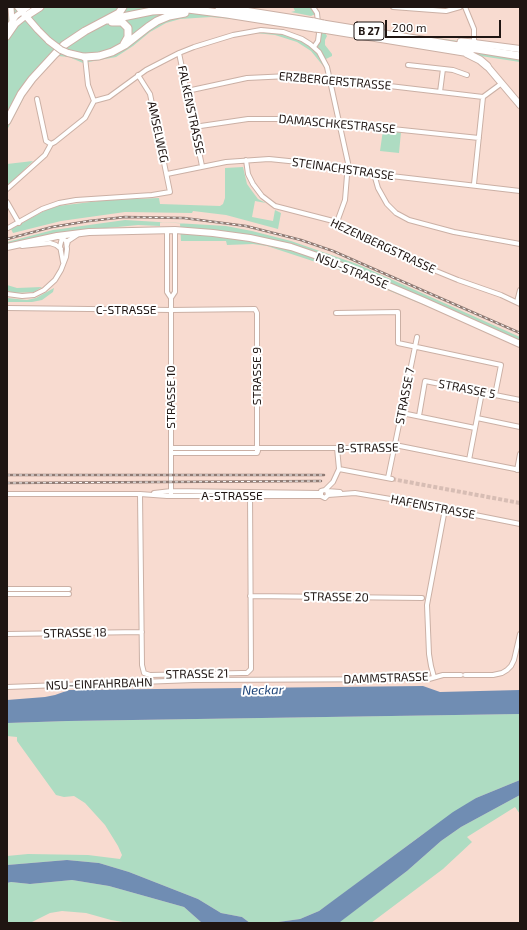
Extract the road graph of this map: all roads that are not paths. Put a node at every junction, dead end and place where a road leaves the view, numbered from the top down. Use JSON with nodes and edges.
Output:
{"nodes":[{"id":1,"x":11,"y":7,"type":"edge"},
{"id":2,"x":28,"y":7,"type":"edge"},
{"id":3,"x":40,"y":7,"type":"edge"},
{"id":4,"x":123,"y":7,"type":"edge"},
{"id":5,"x":151,"y":7,"type":"edge"},
{"id":6,"x":220,"y":7,"type":"edge"},
{"id":7,"x":313,"y":7,"type":"edge"},
{"id":8,"x":393,"y":7,"type":"edge"},
{"id":9,"x":460,"y":7,"type":"edge"},
{"id":10,"x":465,"y":7,"type":"edge"},
{"id":11,"x":22,"y":12,"type":"edge"},
{"id":12,"x":227,"y":14,"type":"junction"},
{"id":13,"x":116,"y":16,"type":"junction"},
{"id":14,"x":106,"y":21,"type":"junction"},
{"id":15,"x":12,"y":22,"type":"junction"},
{"id":16,"x":315,"y":25,"type":"junction"},
{"id":17,"x":323,"y":26,"type":"junction"},
{"id":18,"x":7,"y":29,"type":"edge"},
{"id":19,"x":7,"y":38,"type":"edge"},
{"id":20,"x":415,"y":38,"type":"junction"},
{"id":21,"x":474,"y":43,"type":"junction"},
{"id":22,"x":314,"y":47,"type":"junction"},
{"id":23,"x":520,"y":49,"type":"edge"},
{"id":24,"x":462,"y":51,"type":"junction"},
{"id":25,"x":112,"y":52,"type":"junction"},
{"id":26,"x":179,"y":53,"type":"junction"},
{"id":27,"x":520,"y":56,"type":"edge"},
{"id":28,"x":85,"y":57,"type":"junction"},
{"id":29,"x":520,"y":60,"type":"edge"},
{"id":30,"x":408,"y":65,"type":"dead end"},
{"id":31,"x":487,"y":66,"type":"joint"},
{"id":32,"x":442,"y":69,"type":"junction"},
{"id":33,"x":138,"y":75,"type":"junction"},
{"id":34,"x":467,"y":75,"type":"dead end"},
{"id":35,"x":330,"y":79,"type":"junction"},
{"id":36,"x":502,"y":83,"type":"junction"},
{"id":37,"x":187,"y":91,"type":"junction"},
{"id":38,"x":440,"y":92,"type":"junction"},
{"id":39,"x":483,"y":97,"type":"junction"},
{"id":40,"x":37,"y":99,"type":"dead end"},
{"id":41,"x":94,"y":101,"type":"junction"},
{"id":42,"x":520,"y":105,"type":"edge"},
{"id":43,"x":7,"y":121,"type":"edge"},
{"id":44,"x":339,"y":123,"type":"junction"},
{"id":45,"x":194,"y":127,"type":"junction"},
{"id":46,"x":479,"y":138,"type":"junction"},
{"id":47,"x":51,"y":144,"type":"junction"},
{"id":48,"x":246,"y":160,"type":"junction"},
{"id":49,"x":202,"y":166,"type":"junction"},
{"id":50,"x":348,"y":169,"type":"junction"},
{"id":51,"x":167,"y":174,"type":"junction"},
{"id":52,"x":374,"y":174,"type":"junction"},
{"id":53,"x":474,"y":184,"type":"junction"},
{"id":54,"x":7,"y":189,"type":"edge"},
{"id":55,"x":520,"y":190,"type":"edge"},
{"id":56,"x":7,"y":202,"type":"edge"},
{"id":57,"x":19,"y":222,"type":"junction"},
{"id":58,"x":337,"y":222,"type":"junction"},
{"id":59,"x":8,"y":228,"type":"edge"},
{"id":60,"x":167,"y":230,"type":"junction"},
{"id":61,"x":175,"y":230,"type":"junction"},
{"id":62,"x":80,"y":233,"type":"junction"},
{"id":63,"x":62,"y":236,"type":"junction"},
{"id":64,"x":520,"y":244,"type":"edge"},
{"id":65,"x":67,"y":246,"type":"junction"},
{"id":66,"x":9,"y":247,"type":"edge"},
{"id":67,"x":61,"y":249,"type":"junction"},
{"id":68,"x":63,"y":264,"type":"junction"},
{"id":69,"x":520,"y":290,"type":"edge"},
{"id":70,"x":7,"y":294,"type":"edge"},
{"id":71,"x":171,"y":298,"type":"junction"},
{"id":72,"x":518,"y":303,"type":"edge"},
{"id":73,"x":7,"y":308,"type":"edge"},
{"id":74,"x":246,"y":308,"type":"joint"},
{"id":75,"x":171,"y":310,"type":"junction"},
{"id":76,"x":336,"y":313,"type":"dead end"},
{"id":77,"x":417,"y":337,"type":"dead end"},
{"id":78,"x":520,"y":344,"type":"edge"},
{"id":79,"x":415,"y":347,"type":"junction"},
{"id":80,"x":482,"y":392,"type":"junction"},
{"id":81,"x":495,"y":395,"type":"junction"},
{"id":82,"x":520,"y":400,"type":"edge"},
{"id":83,"x":402,"y":413,"type":"junction"},
{"id":84,"x":419,"y":416,"type":"junction"},
{"id":85,"x":477,"y":418,"type":"junction"},
{"id":86,"x":520,"y":427,"type":"edge"},
{"id":87,"x":475,"y":428,"type":"junction"},
{"id":88,"x":395,"y":445,"type":"junction"},
{"id":89,"x":170,"y":448,"type":"junction"},
{"id":90,"x":337,"y":448,"type":"junction"},
{"id":91,"x":258,"y":450,"type":"junction"},
{"id":92,"x":170,"y":453,"type":"junction"},
{"id":93,"x":520,"y":454,"type":"edge"},
{"id":94,"x":469,"y":460,"type":"junction"},
{"id":95,"x":339,"y":469,"type":"junction"},
{"id":96,"x":518,"y":470,"type":"edge"},
{"id":97,"x":327,"y":492,"type":"junction"},
{"id":98,"x":7,"y":494,"type":"edge"},
{"id":99,"x":142,"y":494,"type":"junction"},
{"id":100,"x":171,"y":494,"type":"junction"},
{"id":101,"x":250,"y":494,"type":"junction"},
{"id":102,"x":320,"y":494,"type":"junction"},
{"id":103,"x":343,"y":494,"type":"joint"},
{"id":104,"x":445,"y":509,"type":"junction"},
{"id":105,"x":520,"y":524,"type":"edge"},
{"id":106,"x":7,"y":589,"type":"edge"},
{"id":107,"x":69,"y":589,"type":"dead end"},
{"id":108,"x":7,"y":594,"type":"edge"},
{"id":109,"x":69,"y":594,"type":"dead end"},
{"id":110,"x":250,"y":596,"type":"junction"},
{"id":111,"x":422,"y":598,"type":"dead end"},
{"id":112,"x":142,"y":632,"type":"junction"},
{"id":113,"x":7,"y":634,"type":"edge"},
{"id":114,"x":520,"y":634,"type":"edge"},
{"id":115,"x":514,"y":660,"type":"junction"},
{"id":116,"x":520,"y":661,"type":"edge"},
{"id":117,"x":434,"y":677,"type":"junction"},
{"id":118,"x":311,"y":680,"type":"joint"},
{"id":119,"x":7,"y":687,"type":"edge"}],
"edges":[{"from":1,"to":15,"type":"street"},
{"from":2,"to":11,"type":"street"},
{"from":3,"to":11,"type":"highway"},
{"from":4,"to":13,"type":"highway"},
{"from":5,"to":13,"type":"highway","number":"B 27"},
{"from":6,"to":16,"type":"highway","number":"B 27"},
{"from":7,"to":22,"type":"street"},
{"from":8,"to":9,"type":"street"},
{"from":10,"to":21,"type":"street"},
{"from":11,"to":15,"type":"street"},
{"from":11,"to":19,"type":"street"},
{"from":11,"to":28,"type":"main road","bridge":true},
{"from":12,"to":14,"type":"highway","number":"B 27"},
{"from":12,"to":16,"type":"highway","number":"B 27"},
{"from":12,"to":25,"type":"highway"},
{"from":13,"to":14,"type":"highway","number":"B 27"},
{"from":14,"to":25,"type":"highway"},
{"from":14,"to":43,"type":"highway","number":"B 27"},
{"from":15,"to":18,"type":"street"},
{"from":16,"to":17,"type":"highway","number":"B 27","bridge":true},
{"from":17,"to":20,"type":"highway","number":"B 27"},
{"from":17,"to":24,"type":"highway","number":"B 27"},
{"from":20,"to":21,"type":"highway"},
{"from":20,"to":27,"type":"highway","number":"B 27"},
{"from":21,"to":23,"type":"main road"},
{"from":22,"to":26,"type":"street"},
{"from":22,"to":35,"type":"street"},
{"from":24,"to":29,"type":"highway","number":"B 27"},
{"from":24,"to":31,"type":"highway"},
{"from":25,"to":28,"type":"highway"},
{"from":26,"to":33,"type":"street"},
{"from":26,"to":37,"type":"street","name":"FALKENSTRASSE"},
{"from":28,"to":41,"type":"street"},
{"from":30,"to":32,"type":"street"},
{"from":31,"to":36,"type":"main road"},
{"from":32,"to":34,"type":"street"},
{"from":32,"to":38,"type":"street"},
{"from":33,"to":41,"type":"street"},
{"from":33,"to":51,"type":"street","name":"AMSELWEG"},
{"from":35,"to":37,"type":"street","name":"ERZBERGERSTRASSE"},
{"from":35,"to":38,"type":"street","name":"ERZBERGERSTRASSE"},
{"from":35,"to":44,"type":"street"},
{"from":36,"to":39,"type":"street"},
{"from":36,"to":42,"type":"main road"},
{"from":37,"to":45,"type":"street","name":"FALKENSTRASSE"},
{"from":38,"to":39,"type":"street","name":"ERZBERGERSTRASSE"},
{"from":39,"to":46,"type":"street"},
{"from":40,"to":47,"type":"street"},
{"from":41,"to":47,"type":"street"},
{"from":44,"to":45,"type":"street","name":"DAMASCHKESTRASSE"},
{"from":44,"to":46,"type":"street","name":"DAMASCHKESTRASSE"},
{"from":44,"to":50,"type":"street"},
{"from":45,"to":49,"type":"street","name":"FALKENSTRASSE"},
{"from":46,"to":53,"type":"street"},
{"from":47,"to":54,"type":"street"},
{"from":48,"to":49,"type":"street","name":"STEINACHSTRASSE"},
{"from":48,"to":50,"type":"street","name":"STEINACHSTRASSE"},
{"from":48,"to":58,"type":"street","name":"HEZENBERGSTRASSE"},
{"from":49,"to":51,"type":"street","name":"STEINACHSTRASSE"},
{"from":50,"to":52,"type":"street","name":"STEINACHSTRASSE"},
{"from":50,"to":58,"type":"street"},
{"from":51,"to":57,"type":"street","name":"AMSELWEG"},
{"from":52,"to":53,"type":"street","name":"STEINACHSTRASSE"},
{"from":52,"to":64,"type":"street"},
{"from":53,"to":55,"type":"street","name":"STEINACHSTRASSE"},
{"from":56,"to":57,"type":"street"},
{"from":57,"to":59,"type":"street"},
{"from":58,"to":72,"type":"street","name":"HEZENBERGSTRASSE"},
{"from":60,"to":61,"type":"main road","name":"NSU-STRASSE"},
{"from":60,"to":62,"type":"main road","name":"NSU-STRASSE"},
{"from":60,"to":71,"type":"street"},
{"from":61,"to":71,"type":"street"},
{"from":61,"to":78,"type":"main road","name":"NSU-STRASSE"},
{"from":62,"to":63,"type":"main road","name":"NSU-STRASSE"},
{"from":62,"to":65,"type":"street"},
{"from":63,"to":65,"type":"street"},
{"from":63,"to":66,"type":"main road","name":"NSU-STRASSE"},
{"from":63,"to":67,"type":"street"},
{"from":65,"to":68,"type":"street"},
{"from":66,"to":67,"type":"street"},
{"from":67,"to":68,"type":"street"},
{"from":68,"to":70,"type":"street"},
{"from":69,"to":72,"type":"street"},
{"from":71,"to":75,"type":"street","name":"STRASSE 10"},
{"from":73,"to":75,"type":"street","name":"C-STRASSE"},
{"from":74,"to":75,"type":"street","name":"C-STRASSE"},
{"from":74,"to":91,"type":"street","name":"STRASSE 9"},
{"from":75,"to":89,"type":"street","name":"STRASSE 10"},
{"from":76,"to":79,"type":"street"},
{"from":77,"to":79,"type":"street","name":"STRASSE 7"},
{"from":79,"to":81,"type":"street"},
{"from":79,"to":83,"type":"street","name":"STRASSE 7"},
{"from":80,"to":81,"type":"street","name":"STRASSE 5"},
{"from":80,"to":84,"type":"street","name":"STRASSE 5"},
{"from":80,"to":85,"type":"street"},
{"from":81,"to":82,"type":"street","name":"STRASSE 5"},
{"from":83,"to":84,"type":"street"},
{"from":83,"to":88,"type":"street","name":"STRASSE 7"},
{"from":84,"to":87,"type":"street"},
{"from":85,"to":86,"type":"street"},
{"from":85,"to":87,"type":"street"},
{"from":87,"to":94,"type":"street"},
{"from":88,"to":90,"type":"street","name":"B-STRASSE"},
{"from":88,"to":94,"type":"street","name":"B-STRASSE"},
{"from":88,"to":95,"type":"street","name":"STRASSE 7"},
{"from":89,"to":91,"type":"street","name":"B-STRASSE"},
{"from":89,"to":92,"type":"street","name":"STRASSE 10"},
{"from":90,"to":91,"type":"street","name":"B-STRASSE"},
{"from":90,"to":95,"type":"street"},
{"from":91,"to":92,"type":"street","name":"B-STRASSE"},
{"from":92,"to":100,"type":"street","name":"STRASSE 10"},
{"from":93,"to":96,"type":"street"},
{"from":94,"to":96,"type":"street","name":"B-STRASSE"},
{"from":95,"to":97,"type":"street"},
{"from":97,"to":102,"type":"street"},
{"from":97,"to":102,"type":"street","name":"A-STRASSE"},
{"from":97,"to":103,"type":"street","name":"A-STRASSE"},
{"from":98,"to":99,"type":"street","name":"A-STRASSE"},
{"from":99,"to":100,"type":"street","name":"A-STRASSE"},
{"from":99,"to":112,"type":"street","name":"STRASSE 21"},
{"from":100,"to":101,"type":"street","name":"A-STRASSE"},
{"from":101,"to":102,"type":"street","name":"A-STRASSE"},
{"from":101,"to":110,"type":"street","name":"STRASSE 21"},
{"from":103,"to":104,"type":"street","name":"HAFENSTRASSE"},
{"from":104,"to":105,"type":"street","name":"HAFENSTRASSE"},
{"from":104,"to":117,"type":"street"},
{"from":106,"to":107,"type":"street"},
{"from":108,"to":109,"type":"street"},
{"from":110,"to":111,"type":"street","name":"STRASSE 20"},
{"from":110,"to":112,"type":"street","name":"STRASSE 21"},
{"from":112,"to":113,"type":"street","name":"STRASSE 18"},
{"from":114,"to":115,"type":"street"},
{"from":115,"to":116,"type":"street"},
{"from":115,"to":117,"type":"street","name":"DAMMSTRASSE"},
{"from":117,"to":118,"type":"street","name":"DAMMSTRASSE"},
{"from":118,"to":119,"type":"street","name":"NSU-EINFAHRBAHN"}]}
